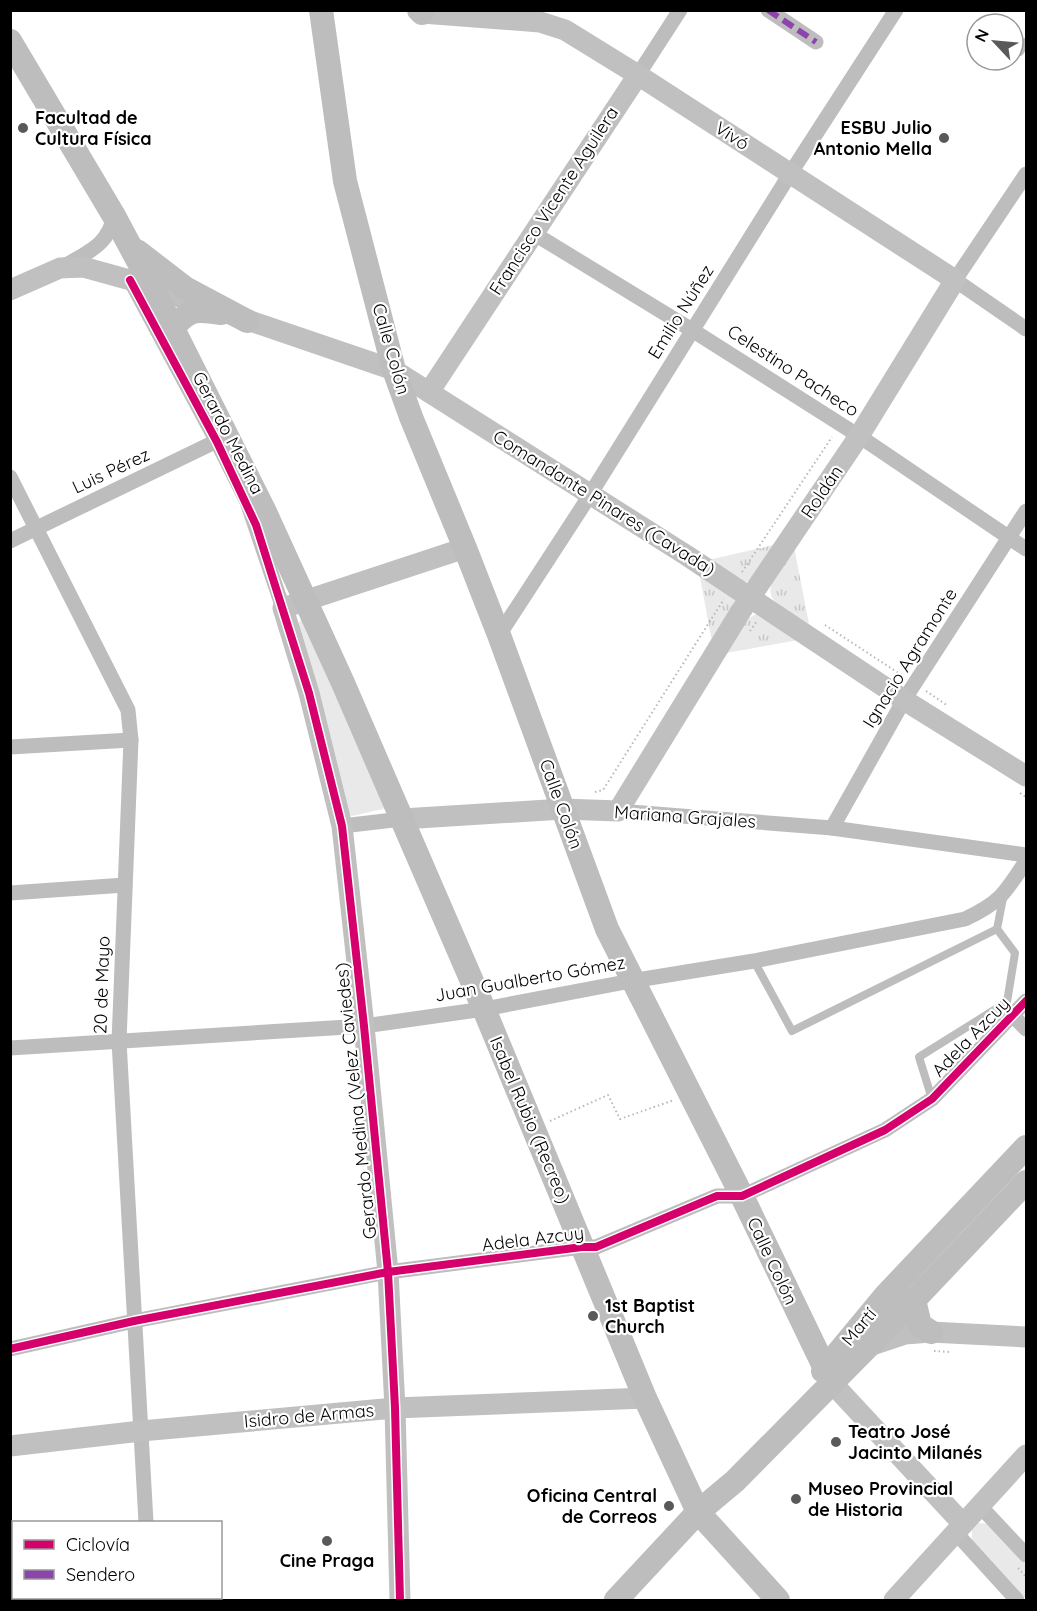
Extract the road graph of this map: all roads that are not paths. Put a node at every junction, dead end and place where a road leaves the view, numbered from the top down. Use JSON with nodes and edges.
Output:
{"nodes":[{"id":1,"x":321,"y":10,"type":"edge"},
{"id":2,"x":680,"y":10,"type":"edge"},
{"id":3,"x":768,"y":10,"type":"edge"},
{"id":4,"x":896,"y":10,"type":"edge"},
{"id":5,"x":418,"y":11,"type":"edge"},
{"id":6,"x":10,"y":41,"type":"edge"},
{"id":7,"x":816,"y":42,"type":"dead end"},
{"id":8,"x":638,"y":75,"type":"junction"},
{"id":9,"x":790,"y":174,"type":"junction"},
{"id":10,"x":1026,"y":174,"type":"edge"},
{"id":11,"x":114,"y":216,"type":"junction"},
{"id":12,"x":533,"y":233,"type":"junction"},
{"id":13,"x":128,"y":244,"type":"junction"},
{"id":14,"x":60,"y":268,"type":"junction"},
{"id":15,"x":130,"y":280,"type":"junction"},
{"id":16,"x":955,"y":280,"type":"junction"},
{"id":17,"x":153,"y":289,"type":"junction"},
{"id":18,"x":10,"y":290,"type":"edge"},
{"id":19,"x":221,"y":313,"type":"junction"},
{"id":20,"x":247,"y":321,"type":"junction"},
{"id":21,"x":172,"y":328,"type":"junction"},
{"id":22,"x":1026,"y":328,"type":"edge"},
{"id":23,"x":692,"y":330,"type":"junction"},
{"id":24,"x":394,"y":370,"type":"junction"},
{"id":25,"x":429,"y":392,"type":"junction"},
{"id":26,"x":859,"y":436,"type":"junction"},
{"id":27,"x":222,"y":439,"type":"junction"},
{"id":28,"x":10,"y":477,"type":"edge"},
{"id":29,"x":589,"y":495,"type":"junction"},
{"id":30,"x":1026,"y":511,"type":"edge"},
{"id":31,"x":37,"y":528,"type":"junction"},
{"id":32,"x":1009,"y":538,"type":"junction"},
{"id":33,"x":10,"y":541,"type":"edge"},
{"id":34,"x":465,"y":548,"type":"junction"},
{"id":35,"x":1026,"y":549,"type":"edge"},
{"id":36,"x":758,"y":602,"type":"junction"},
{"id":37,"x":294,"y":604,"type":"junction"},
{"id":38,"x":499,"y":635,"type":"junction"},
{"id":39,"x":343,"y":683,"type":"joint"},
{"id":40,"x":904,"y":700,"type":"junction"},
{"id":41,"x":132,"y":740,"type":"junction"},
{"id":42,"x":10,"y":747,"type":"edge"},
{"id":43,"x":1026,"y":776,"type":"edge"},
{"id":44,"x":563,"y":809,"type":"junction"},
{"id":45,"x":618,"y":811,"type":"junction"},
{"id":46,"x":402,"y":819,"type":"junction"},
{"id":47,"x":342,"y":826,"type":"junction"},
{"id":48,"x":832,"y":828,"type":"junction"},
{"id":49,"x":1026,"y":855,"type":"edge"},
{"id":50,"x":1026,"y":861,"type":"edge"},
{"id":51,"x":125,"y":885,"type":"junction"},
{"id":52,"x":10,"y":893,"type":"edge"},
{"id":53,"x":1004,"y":895,"type":"junction"},
{"id":54,"x":997,"y":929,"type":"junction"},
{"id":55,"x":754,"y":961,"type":"junction"},
{"id":56,"x":632,"y":981,"type":"junction"},
{"id":57,"x":1026,"y":1001,"type":"edge"},
{"id":58,"x":484,"y":1009,"type":"junction"},
{"id":59,"x":1013,"y":1016,"type":"junction"},
{"id":60,"x":364,"y":1026,"type":"junction"},
{"id":61,"x":1026,"y":1029,"type":"edge"},
{"id":62,"x":119,"y":1041,"type":"junction"},
{"id":63,"x":10,"y":1048,"type":"edge"},
{"id":64,"x":932,"y":1099,"type":"junction"},
{"id":65,"x":1026,"y":1147,"type":"edge"},
{"id":66,"x":1026,"y":1182,"type":"edge"},
{"id":67,"x":742,"y":1196,"type":"junction"},
{"id":68,"x":582,"y":1247,"type":"junction"},
{"id":69,"x":388,"y":1272,"type":"junction"},
{"id":70,"x":886,"y":1295,"type":"junction"},
{"id":71,"x":914,"y":1300,"type":"junction"},
{"id":72,"x":134,"y":1321,"type":"junction"},
{"id":73,"x":898,"y":1328,"type":"junction"},
{"id":74,"x":931,"y":1332,"type":"junction"},
{"id":75,"x":1026,"y":1336,"type":"edge"},
{"id":76,"x":10,"y":1348,"type":"edge"},
{"id":77,"x":831,"y":1369,"type":"junction"},
{"id":78,"x":645,"y":1398,"type":"junction"},
{"id":79,"x":395,"y":1408,"type":"junction"},
{"id":80,"x":141,"y":1431,"type":"junction"},
{"id":81,"x":10,"y":1446,"type":"edge"},
{"id":82,"x":1026,"y":1455,"type":"edge"},
{"id":83,"x":980,"y":1506,"type":"junction"},
{"id":84,"x":699,"y":1512,"type":"junction"},
{"id":85,"x":146,"y":1521,"type":"edge"},
{"id":86,"x":960,"y":1528,"type":"junction"},
{"id":87,"x":1026,"y":1555,"type":"edge"},
{"id":88,"x":400,"y":1600,"type":"edge"},
{"id":89,"x":616,"y":1600,"type":"edge"},
{"id":90,"x":778,"y":1600,"type":"edge"},
{"id":91,"x":894,"y":1600,"type":"edge"},
{"id":92,"x":1017,"y":1600,"type":"edge"}],
"edges":[{"from":1,"to":24,"type":"main road","name":"Calle Colón"},
{"from":2,"to":8,"type":"street","name":"Francisco Vicente Aguilera"},
{"from":3,"to":7,"type":"street"},
{"from":4,"to":9,"type":"street","name":"Emilio Núñez"},
{"from":5,"to":8,"type":"main road","name":"Vivó"},
{"from":6,"to":11,"type":"main road","name":"Gerardo Medina"},
{"from":8,"to":9,"type":"main road","name":"Vivó"},
{"from":8,"to":12,"type":"main road","name":"Francisco Vicente Aguilera"},
{"from":9,"to":16,"type":"main road","name":"Vivó"},
{"from":9,"to":23,"type":"street","name":"Emilio Núñez"},
{"from":10,"to":16,"type":"street","name":"Roldán"},
{"from":11,"to":13,"type":"main road","name":"Gerardo Medina"},
{"from":11,"to":14,"type":"street"},
{"from":12,"to":23,"type":"street","name":"Celestino Pacheco"},
{"from":12,"to":25,"type":"main road","name":"Francisco Vicente Aguilera"},
{"from":13,"to":17,"type":"main road","name":"Gerardo Medina"},
{"from":13,"to":20,"type":"main road"},
{"from":14,"to":15,"type":"main road","name":"Comandante Pinares (Cavada)"},
{"from":14,"to":18,"type":"main road"},
{"from":15,"to":17,"type":"main road","name":"Comandante Pinares (Cavada)"},
{"from":15,"to":27,"type":"street","name":"Gerardo Medina"},
{"from":16,"to":22,"type":"street","name":"Vivó"},
{"from":16,"to":26,"type":"main road","name":"Roldán"},
{"from":17,"to":19,"type":"main road","name":"Comandante Pinares (Cavada)"},
{"from":17,"to":21,"type":"main road","name":"Gerardo Medina"},
{"from":19,"to":20,"type":"main road","name":"Comandante Pinares (Cavada)"},
{"from":19,"to":21,"type":"main road"},
{"from":20,"to":24,"type":"main road","name":"Comandante Pinares (Cavada)"},
{"from":21,"to":27,"type":"main road","name":"Gerardo Medina"},
{"from":23,"to":26,"type":"street","name":"Celestino Pacheco"},
{"from":23,"to":29,"type":"street","name":"Emilio Núñez"},
{"from":24,"to":25,"type":"main road","name":"Comandante Pinares (Cavada)"},
{"from":24,"to":34,"type":"main road","name":"Calle Colón"},
{"from":25,"to":29,"type":"main road","name":"Comandante Pinares (Cavada)"},
{"from":26,"to":32,"type":"street","name":"Celestino Pacheco"},
{"from":26,"to":36,"type":"main road","name":"Roldán"},
{"from":27,"to":31,"type":"street","name":"Luis Pérez"},
{"from":27,"to":37,"type":"main road","name":"Gerardo Medina"},
{"from":28,"to":31,"type":"street","name":"20 de Mayo"},
{"from":29,"to":36,"type":"main road","name":"Comandante Pinares (Cavada)"},
{"from":29,"to":38,"type":"street","name":"Emilio Núñez"},
{"from":30,"to":32,"type":"street","name":"Ignacio Agramonte"},
{"from":31,"to":33,"type":"street","name":"Luis Pérez"},
{"from":31,"to":41,"type":"street","name":"20 de Mayo"},
{"from":32,"to":35,"type":"street","name":"Celestino Pacheco"},
{"from":32,"to":40,"type":"street","name":"Ignacio Agramonte"},
{"from":34,"to":37,"type":"main road"},
{"from":34,"to":38,"type":"main road","name":"Calle Colón"},
{"from":36,"to":40,"type":"main road","name":"Comandante Pinares (Cavada)"},
{"from":36,"to":45,"type":"main road","name":"Roldán"},
{"from":37,"to":39,"type":"main road","name":"Gerardo Medina"},
{"from":37,"to":47,"type":"main road","name":"Gerardo Medina (Velez Caviedes)"},
{"from":38,"to":44,"type":"main road","name":"Calle Colón"},
{"from":39,"to":46,"type":"main road","name":"Isabel Rubio (Recreo)"},
{"from":40,"to":43,"type":"main road","name":"Comandante Pinares (Cavada)"},
{"from":40,"to":48,"type":"street","name":"Ignacio Agramonte"},
{"from":41,"to":42,"type":"street"},
{"from":41,"to":51,"type":"street","name":"20 de Mayo"},
{"from":44,"to":45,"type":"main road","name":"Mariana Grajales"},
{"from":44,"to":46,"type":"main road","name":"Mariana Grajales"},
{"from":44,"to":56,"type":"main road","name":"Calle Colón"},
{"from":45,"to":48,"type":"street","name":"Mariana Grajales"},
{"from":46,"to":47,"type":"street","name":"Mariana Grajales"},
{"from":46,"to":58,"type":"main road","name":"Isabel Rubio (Recreo)"},
{"from":47,"to":60,"type":"main road","name":"Gerardo Medina (Velez Caviedes)"},
{"from":48,"to":49,"type":"street","name":"Mariana Grajales"},
{"from":50,"to":53,"type":"street","name":"Juan Gualberto Gómez"},
{"from":51,"to":52,"type":"street"},
{"from":51,"to":62,"type":"street","name":"20 de Mayo"},
{"from":53,"to":54,"type":"lane"},
{"from":53,"to":55,"type":"street","name":"Juan Gualberto Gómez"},
{"from":54,"to":55,"type":"lane"},
{"from":54,"to":64,"type":"lane"},
{"from":55,"to":56,"type":"street","name":"Juan Gualberto Gómez"},
{"from":56,"to":58,"type":"street","name":"Juan Gualberto Gómez"},
{"from":56,"to":67,"type":"main road","name":"Calle Colón"},
{"from":57,"to":59,"type":"street","name":"Adela Azcuy"},
{"from":58,"to":60,"type":"street","name":"Juan Gualberto Gómez"},
{"from":58,"to":68,"type":"main road","name":"Isabel Rubio (Recreo)"},
{"from":59,"to":61,"type":"street"},
{"from":59,"to":64,"type":"street","name":"Adela Azcuy"},
{"from":60,"to":62,"type":"street","name":"Juan Gualberto Gómez"},
{"from":60,"to":69,"type":"main road","name":"Gerardo Medina (Velez Caviedes)"},
{"from":62,"to":63,"type":"street","name":"Juan Gualberto Gómez"},
{"from":62,"to":72,"type":"street","name":"20 de Mayo"},
{"from":64,"to":67,"type":"street","name":"Adela Azcuy"},
{"from":65,"to":70,"type":"main road","name":"Martí"},
{"from":66,"to":71,"type":"main road","name":"Martí"},
{"from":67,"to":68,"type":"street","name":"Adela Azcuy"},
{"from":67,"to":77,"type":"main road","name":"Calle Colón"},
{"from":68,"to":69,"type":"street","name":"Adela Azcuy"},
{"from":68,"to":78,"type":"main road","name":"Isabel Rubio (Recreo)"},
{"from":69,"to":72,"type":"street","name":"Adela Azcuy"},
{"from":69,"to":79,"type":"main road","name":"Gerardo Medina (Velez Caviedes)"},
{"from":70,"to":73,"type":"main road"},
{"from":70,"to":77,"type":"main road","name":"Martí"},
{"from":71,"to":73,"type":"main road","name":"Martí"},
{"from":71,"to":74,"type":"main road"},
{"from":72,"to":76,"type":"street","name":"Adela Azcuy"},
{"from":72,"to":80,"type":"street","name":"20 de Mayo"},
{"from":73,"to":74,"type":"main road"},
{"from":73,"to":77,"type":"main road","name":"Martí"},
{"from":74,"to":75,"type":"main road"},
{"from":77,"to":84,"type":"main road","name":"Martí"},
{"from":77,"to":86,"type":"main road"},
{"from":78,"to":79,"type":"main road","name":"Isidro de Armas"},
{"from":78,"to":84,"type":"main road","name":"Isabel Rubio (Recreo)"},
{"from":79,"to":80,"type":"main road","name":"Isidro de Armas"},
{"from":79,"to":88,"type":"main road","name":"Gerardo Medina (Velez Caviedes)"},
{"from":80,"to":81,"type":"main road","name":"Isidro de Armas"},
{"from":80,"to":85,"type":"street","name":"20 de Mayo"},
{"from":82,"to":83,"type":"main road"},
{"from":83,"to":86,"type":"main road"},
{"from":83,"to":87,"type":"street"},
{"from":84,"to":89,"type":"main road","name":"Martí"},
{"from":84,"to":90,"type":"main road","name":"Isabel Rubio (Recreo)"},
{"from":86,"to":91,"type":"main road"},
{"from":86,"to":92,"type":"street"}]}
